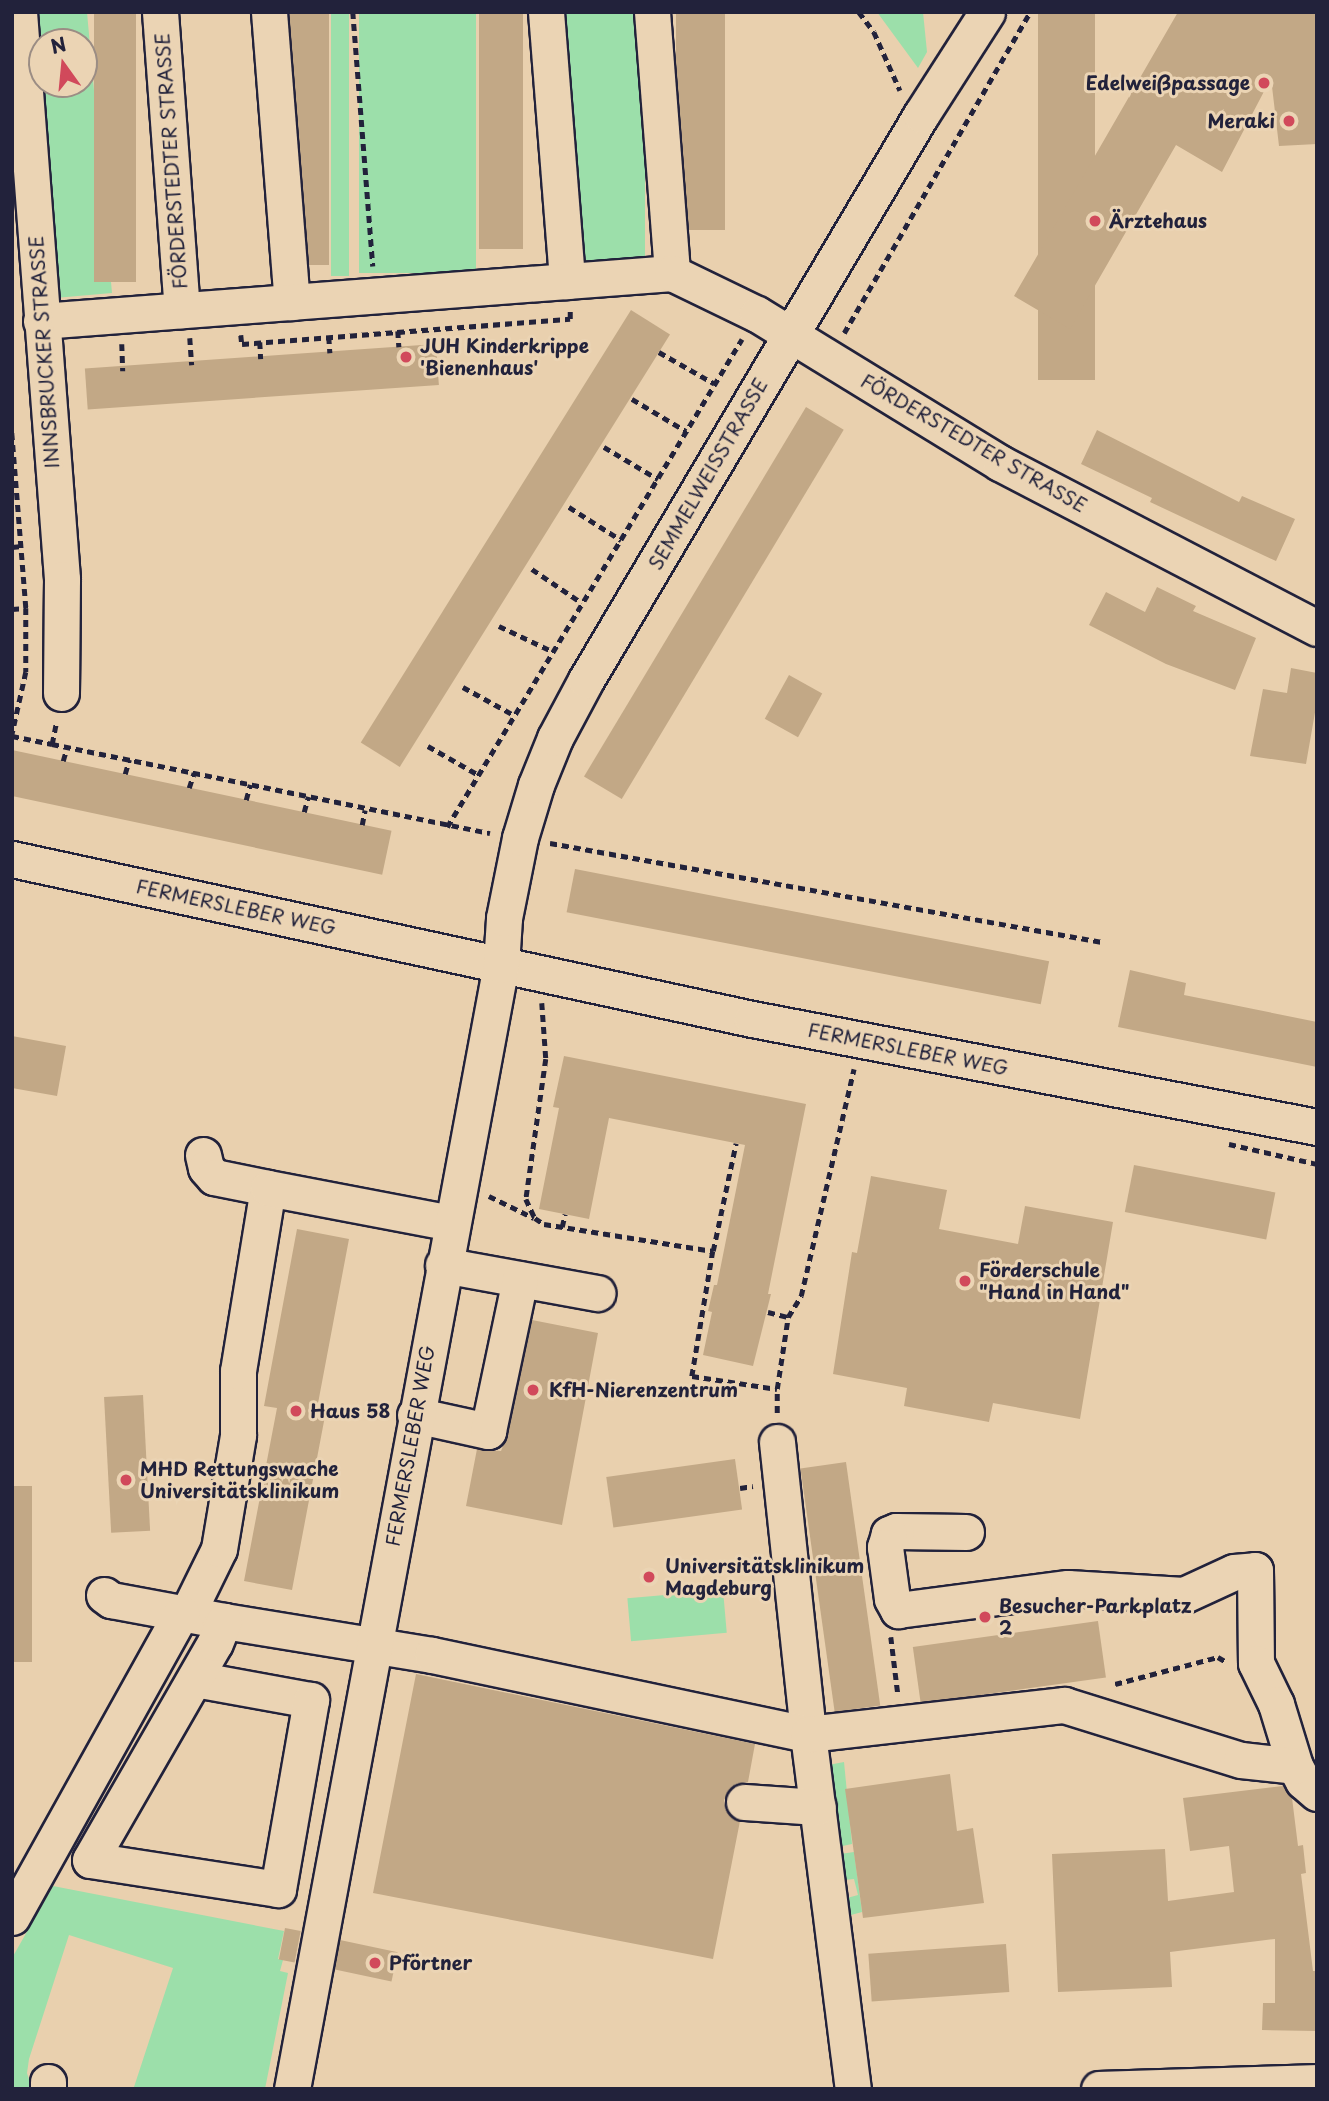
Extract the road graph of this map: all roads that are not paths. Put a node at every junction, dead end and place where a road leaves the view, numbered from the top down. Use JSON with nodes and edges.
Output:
{"nodes":[{"id":1,"x":19,"y":12,"type":"edge"},
{"id":2,"x":160,"y":12,"type":"edge"},
{"id":3,"x":269,"y":12,"type":"edge"},
{"id":4,"x":546,"y":12,"type":"edge"},
{"id":5,"x":652,"y":12,"type":"edge"},
{"id":6,"x":987,"y":12,"type":"edge"},
{"id":7,"x":672,"y":273,"type":"junction"},
{"id":8,"x":567,"y":281,"type":"junction"},
{"id":9,"x":292,"y":302,"type":"junction"},
{"id":10,"x":182,"y":310,"type":"junction"},
{"id":11,"x":41,"y":321,"type":"junction"},
{"id":12,"x":790,"y":334,"type":"junction"},
{"id":13,"x":1317,"y":628,"type":"edge"},
{"id":14,"x":61,"y":693,"type":"road end"},
{"id":15,"x":12,"y":859,"type":"edge"},
{"id":16,"x":501,"y":965,"type":"junction"},
{"id":17,"x":1317,"y":1127,"type":"edge"},
{"id":18,"x":203,"y":1155,"type":"dead end"},
{"id":19,"x":268,"y":1188,"type":"junction"},
{"id":20,"x":451,"y":1223,"type":"junction"},
{"id":21,"x":443,"y":1265,"type":"junction"},
{"id":22,"x":520,"y":1279,"type":"junction"},
{"id":23,"x":597,"y":1293,"type":"dead end"},
{"id":24,"x":415,"y":1415,"type":"junction"},
{"id":25,"x":777,"y":1442,"type":"road end"},
{"id":26,"x":965,"y":1532,"type":"dead end"},
{"id":27,"x":104,"y":1595,"type":"dead end"},
{"id":28,"x":184,"y":1614,"type":"junction"},
{"id":29,"x":223,"y":1621,"type":"junction"},
{"id":30,"x":373,"y":1645,"type":"junction"},
{"id":31,"x":195,"y":1679,"type":"junction"},
{"id":32,"x":808,"y":1734,"type":"junction"},
{"id":33,"x":1295,"y":1766,"type":"junction"},
{"id":34,"x":1317,"y":1793,"type":"edge"},
{"id":35,"x":744,"y":1802,"type":"dead end"},
{"id":36,"x":817,"y":1807,"type":"junction"},
{"id":37,"x":12,"y":1917,"type":"edge"},
{"id":38,"x":1317,"y":2082,"type":"edge"},
{"id":39,"x":292,"y":2089,"type":"edge"},
{"id":40,"x":853,"y":2089,"type":"edge"},
{"id":41,"x":1099,"y":2089,"type":"edge"}],
"edges":[{"from":1,"to":11,"type":"street","name":"INNSBRUCKER STRASSE"},
{"from":2,"to":10,"type":"street","name":"FÖRDERSTEDTER STRASSE"},
{"from":3,"to":9,"type":"street"},
{"from":4,"to":8,"type":"street"},
{"from":5,"to":7,"type":"street"},
{"from":6,"to":12,"type":"street","name":"SEMMELWEISSTRASSE"},
{"from":7,"to":8,"type":"street","name":"FÖRDERSTEDTER STRASSE"},
{"from":7,"to":12,"type":"street","name":"FÖRDERSTEDTER STRASSE"},
{"from":8,"to":9,"type":"street","name":"FÖRDERSTEDTER STRASSE"},
{"from":9,"to":10,"type":"street","name":"FÖRDERSTEDTER STRASSE"},
{"from":10,"to":11,"type":"street","name":"FÖRDERSTEDTER STRASSE"},
{"from":11,"to":14,"type":"street","name":"INNSBRUCKER STRASSE"},
{"from":12,"to":13,"type":"street","name":"FÖRDERSTEDTER STRASSE"},
{"from":12,"to":16,"type":"street","name":"SEMMELWEISSTRASSE"},
{"from":15,"to":16,"type":"street","name":"FERMERSLEBER WEG"},
{"from":16,"to":17,"type":"street","name":"FERMERSLEBER WEG"},
{"from":16,"to":20,"type":"street","name":"FERMERSLEBER WEG"},
{"from":18,"to":19,"type":"street"},
{"from":19,"to":20,"type":"street"},
{"from":19,"to":28,"type":"street"},
{"from":20,"to":21,"type":"street","name":"FERMERSLEBER WEG"},
{"from":21,"to":22,"type":"street"},
{"from":21,"to":24,"type":"street","name":"FERMERSLEBER WEG"},
{"from":22,"to":23,"type":"street"},
{"from":22,"to":24,"type":"street"},
{"from":24,"to":30,"type":"street","name":"FERMERSLEBER WEG"},
{"from":25,"to":32,"type":"street"},
{"from":26,"to":33,"type":"street"},
{"from":27,"to":28,"type":"street"},
{"from":28,"to":29,"type":"street"},
{"from":28,"to":37,"type":"street"},
{"from":29,"to":30,"type":"street"},
{"from":29,"to":31,"type":"street"},
{"from":30,"to":32,"type":"street"},
{"from":30,"to":39,"type":"street","name":"FERMERSLEBER WEG"},
{"from":31,"to":31,"type":"street"},
{"from":32,"to":33,"type":"street"},
{"from":32,"to":36,"type":"street"},
{"from":33,"to":34,"type":"street"},
{"from":35,"to":36,"type":"street"},
{"from":36,"to":40,"type":"street"},
{"from":38,"to":41,"type":"street"}]}
